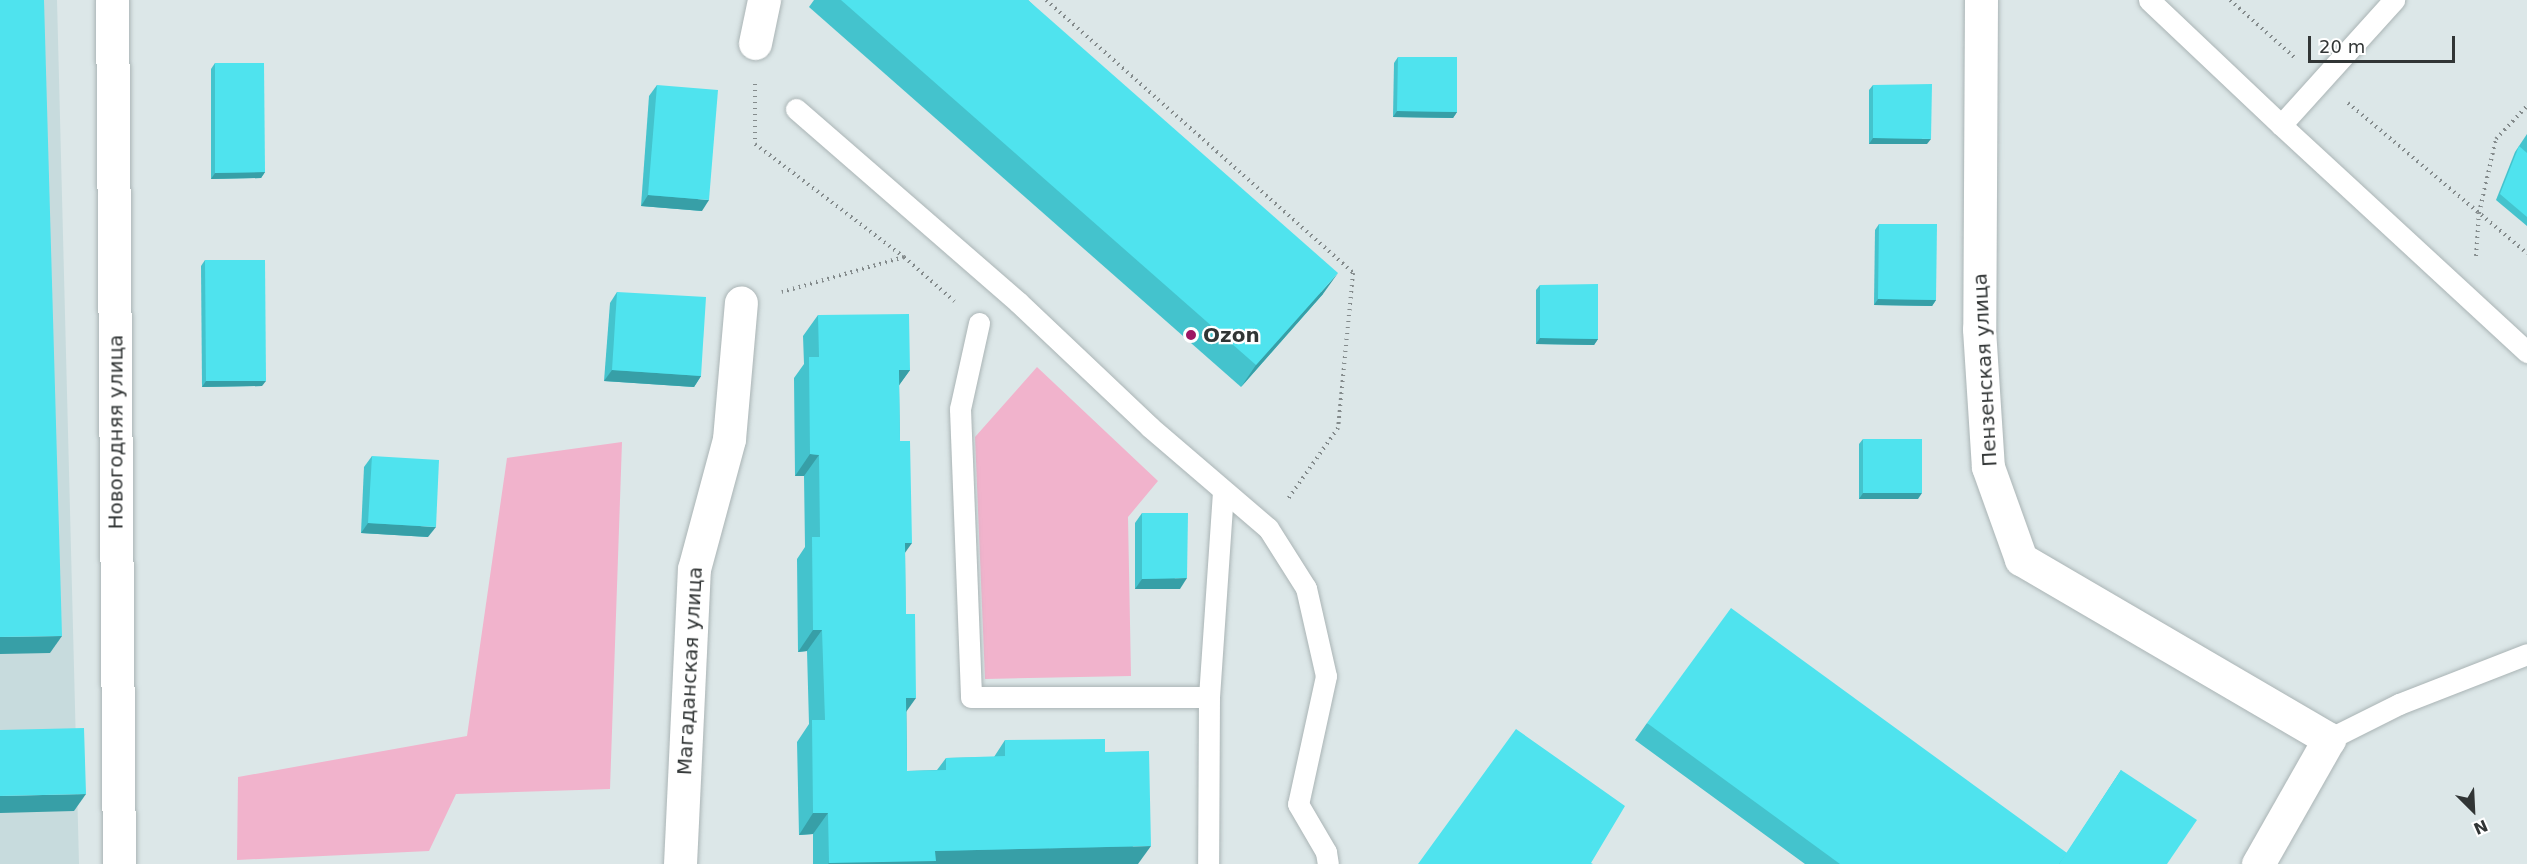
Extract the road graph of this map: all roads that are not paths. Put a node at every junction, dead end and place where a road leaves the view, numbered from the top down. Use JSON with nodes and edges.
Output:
{"nodes":[{"id":1,"x":112,"y":0,"type":"edge"},
{"id":2,"x":764,"y":0,"type":"edge"},
{"id":3,"x":1981,"y":0,"type":"edge"},
{"id":4,"x":2149,"y":0,"type":"edge"},
{"id":5,"x":2394,"y":0,"type":"edge"},
{"id":6,"x":755,"y":43,"type":"road end"},
{"id":7,"x":796,"y":109,"type":"dead end"},
{"id":8,"x":2281,"y":125,"type":"junction"},
{"id":9,"x":741,"y":303,"type":"road end"},
{"id":10,"x":979,"y":323,"type":"road end"},
{"id":11,"x":2527,"y":351,"type":"edge"},
{"id":12,"x":1223,"y":490,"type":"junction"},
{"id":13,"x":2527,"y":654,"type":"edge"},
{"id":14,"x":1209,"y":697,"type":"junction"},
{"id":15,"x":2329,"y":739,"type":"junction"},
{"id":16,"x":119,"y":864,"type":"edge"},
{"id":17,"x":680,"y":864,"type":"edge"},
{"id":18,"x":1208,"y":864,"type":"edge"},
{"id":19,"x":1328,"y":864,"type":"edge"},
{"id":20,"x":2258,"y":864,"type":"edge"}],
"edges":[{"from":1,"to":16,"type":"street","name":"Новогодняя улица"},
{"from":2,"to":6,"type":"street"},
{"from":3,"to":15,"type":"street","name":"Пензенская улица"},
{"from":4,"to":8,"type":"lane"},
{"from":5,"to":8,"type":"lane"},
{"from":7,"to":12,"type":"lane"},
{"from":8,"to":11,"type":"lane"},
{"from":9,"to":17,"type":"street","name":"Магаданская улица"},
{"from":10,"to":14,"type":"lane"},
{"from":12,"to":14,"type":"lane"},
{"from":12,"to":19,"type":"lane"},
{"from":13,"to":15,"type":"lane"},
{"from":14,"to":18,"type":"lane"},
{"from":15,"to":20,"type":"street"}]}
